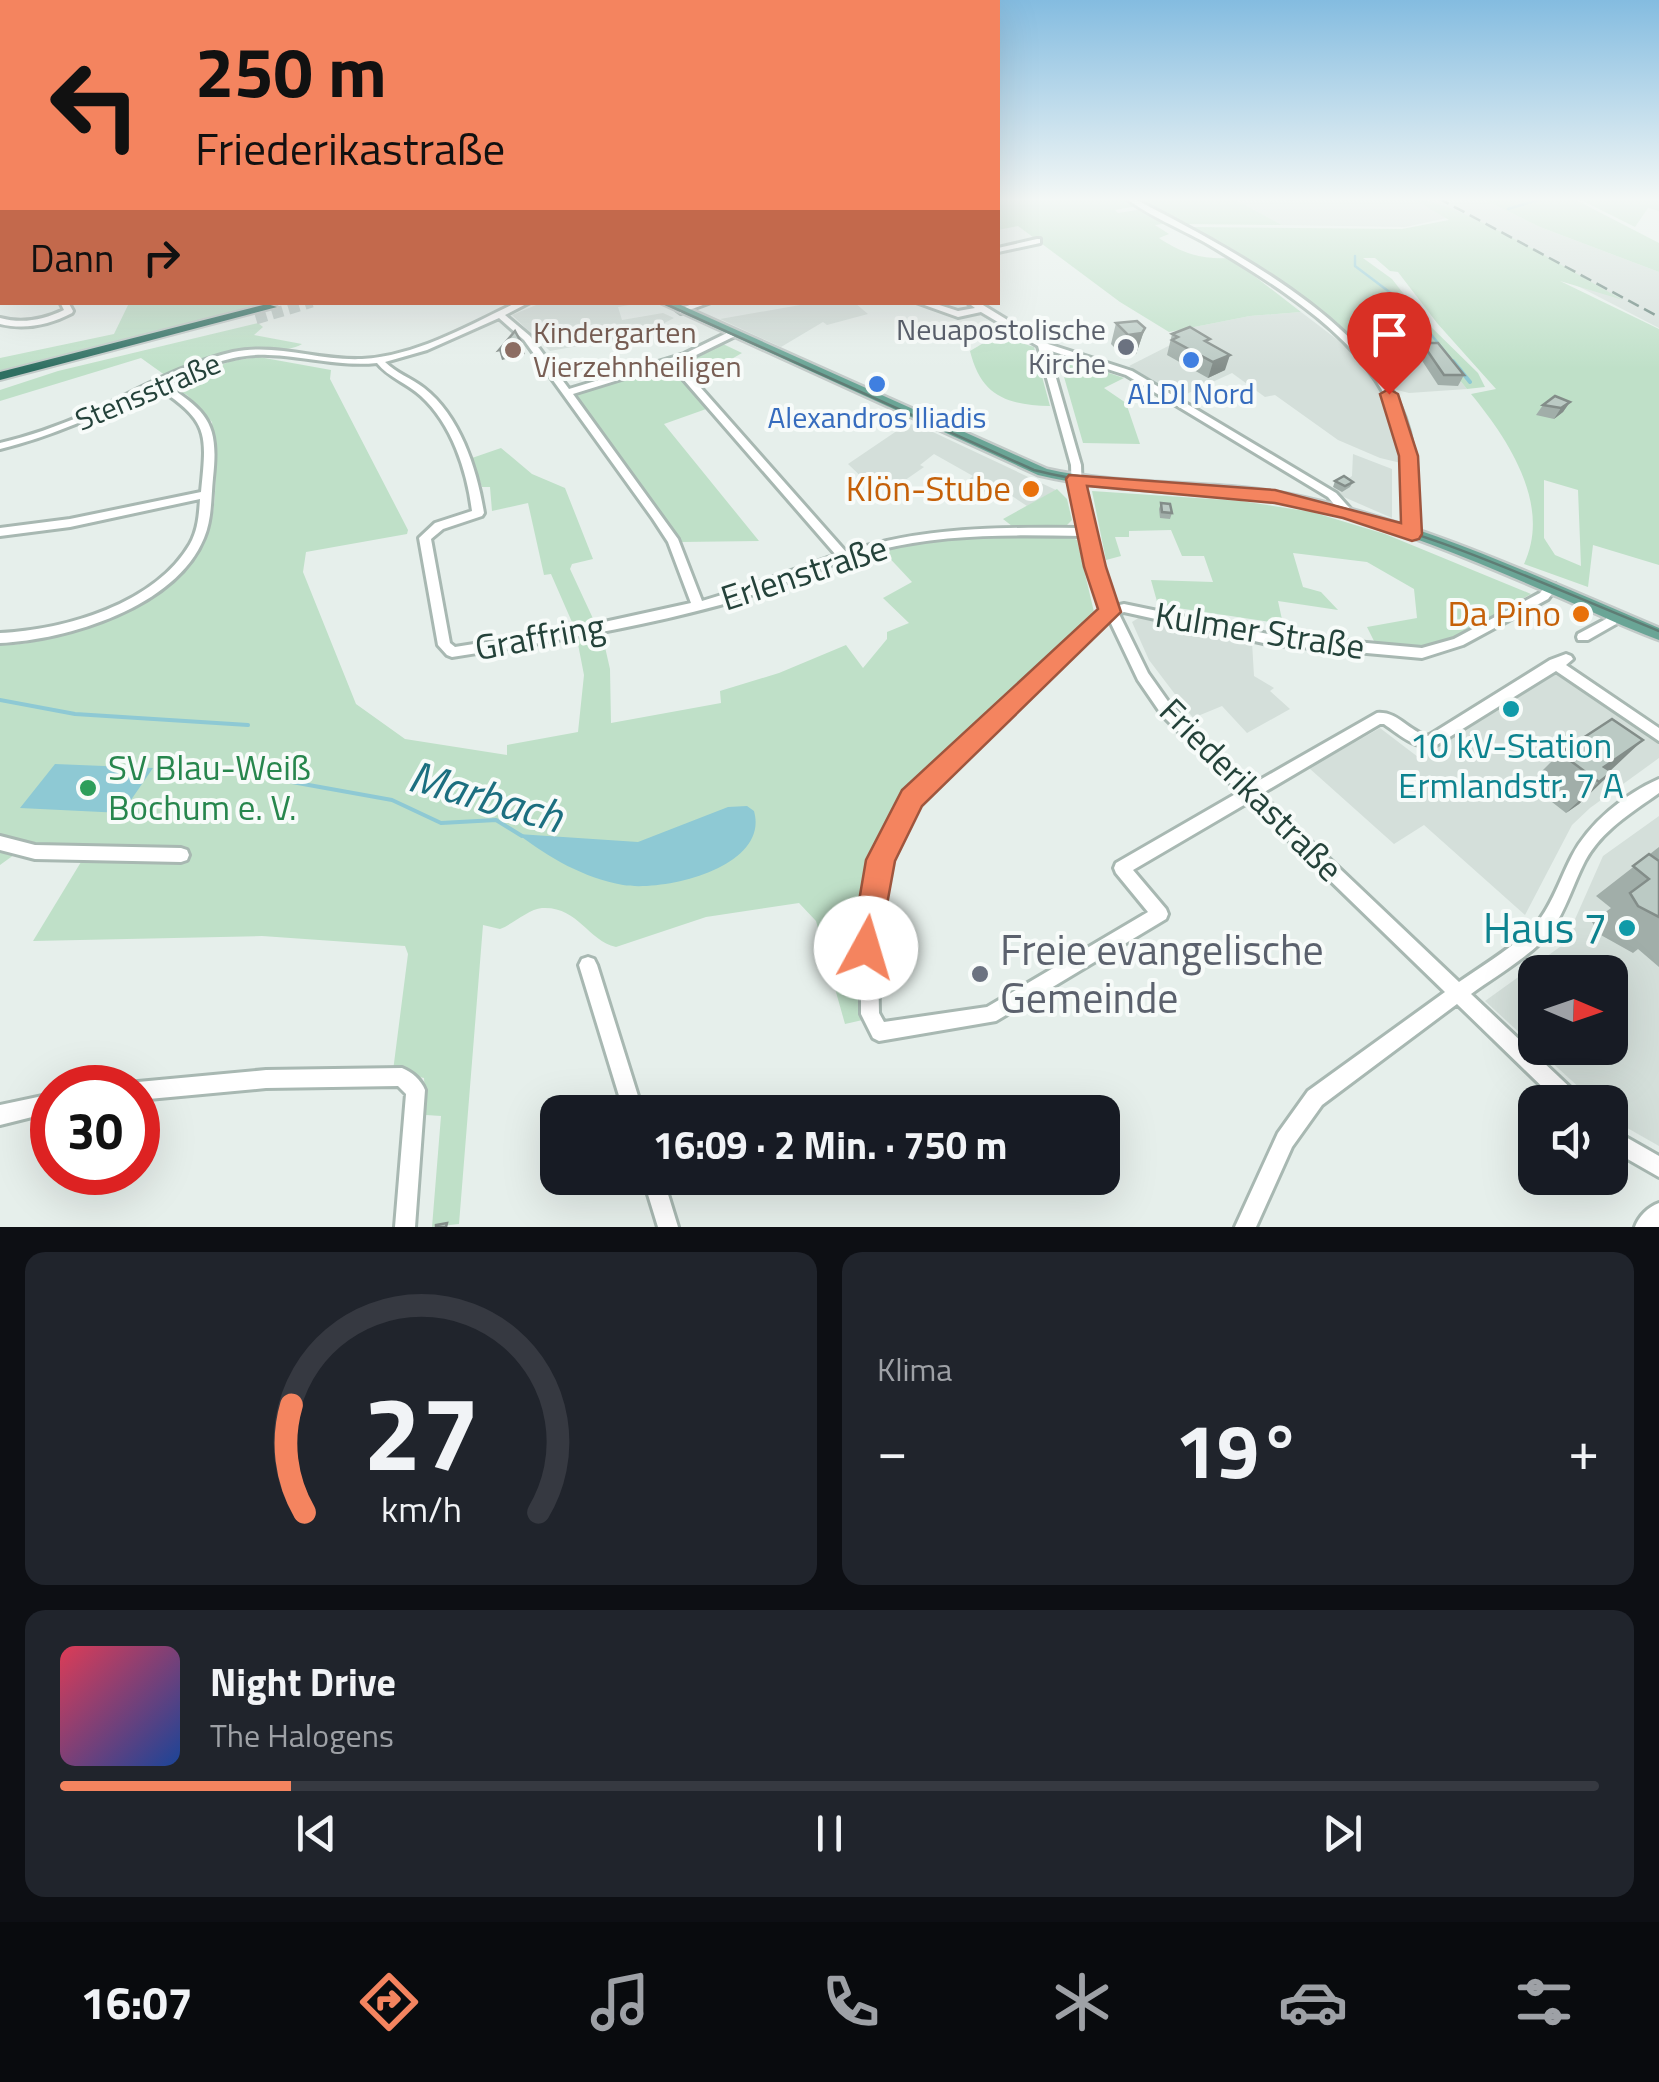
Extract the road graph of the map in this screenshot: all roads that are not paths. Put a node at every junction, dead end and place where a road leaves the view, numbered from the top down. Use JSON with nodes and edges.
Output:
{"nodes":[{"id":1,"x":1232,"y":255,"type":"edge"},
{"id":2,"x":65,"y":305,"type":"edge"},
{"id":3,"x":520,"y":305,"type":"edge"},
{"id":4,"x":670,"y":305,"type":"edge"},
{"id":5,"x":698,"y":305,"type":"edge"},
{"id":6,"x":930,"y":305,"type":"edge"},
{"id":7,"x":975,"y":305,"type":"edge"},
{"id":8,"x":272,"y":306,"type":"tunnel mouth"},
{"id":9,"x":681,"y":310,"type":"junction"},
{"id":10,"x":982,"y":310,"type":"junction"},
{"id":11,"x":500,"y":314,"type":"junction"},
{"id":12,"x":256,"y":320,"type":"tunnel mouth"},
{"id":13,"x":0,"y":321,"type":"edge"},
{"id":14,"x":732,"y":334,"type":"junction"},
{"id":15,"x":1042,"y":344,"type":"junction"},
{"id":16,"x":379,"y":360,"type":"junction"},
{"id":17,"x":672,"y":362,"type":"junction"},
{"id":18,"x":0,"y":379,"type":"edge"},
{"id":19,"x":160,"y":385,"type":"junction"},
{"id":20,"x":568,"y":392,"type":"junction"},
{"id":21,"x":0,"y":446,"type":"edge"},
{"id":22,"x":1076,"y":479,"type":"junction"},
{"id":23,"x":206,"y":494,"type":"junction"},
{"id":24,"x":1348,"y":513,"type":"junction"},
{"id":25,"x":0,"y":532,"type":"edge"},
{"id":26,"x":1086,"y":532,"type":"junction"},
{"id":27,"x":1412,"y":534,"type":"junction"},
{"id":28,"x":844,"y":557,"type":"junction"},
{"id":29,"x":1551,"y":587,"type":"junction"},
{"id":30,"x":698,"y":606,"type":"junction"},
{"id":31,"x":1614,"y":611,"type":"junction"},
{"id":32,"x":1110,"y":612,"type":"junction"},
{"id":33,"x":1659,"y":623,"type":"edge"},
{"id":34,"x":1659,"y":634,"type":"edge"},
{"id":35,"x":0,"y":638,"type":"edge"},
{"id":36,"x":1582,"y":638,"type":"dead end"},
{"id":37,"x":1659,"y":735,"type":"edge"},
{"id":38,"x":1659,"y":785,"type":"edge"},
{"id":39,"x":1251,"y":794,"type":"junction"},
{"id":40,"x":0,"y":844,"type":"edge"},
{"id":41,"x":181,"y":856,"type":"dead end"},
{"id":42,"x":588,"y":965,"type":"dead end"},
{"id":43,"x":1457,"y":993,"type":"junction"},
{"id":44,"x":1553,"y":1085,"type":"edge"},
{"id":45,"x":160,"y":1089,"type":"edge"},
{"id":46,"x":629,"y":1095,"type":"edge"},
{"id":47,"x":30,"y":1108,"type":"edge"},
{"id":48,"x":0,"y":1115,"type":"edge"},
{"id":49,"x":1628,"y":1149,"type":"edge"},
{"id":50,"x":1659,"y":1167,"type":"edge"},
{"id":51,"x":658,"y":1195,"type":"edge"},
{"id":52,"x":1659,"y":1213,"type":"edge"},
{"id":53,"x":405,"y":1227,"type":"edge"},
{"id":54,"x":668,"y":1227,"type":"edge"},
{"id":55,"x":1245,"y":1227,"type":"edge"},
{"id":56,"x":1645,"y":1227,"type":"edge"}],
"edges":[{"from":1,"to":27,"type":"street"},
{"from":2,"to":13,"type":"street"},
{"from":3,"to":11,"type":"street","name":"Stensstraße"},
{"from":4,"to":9,"type":"main road"},
{"from":5,"to":9,"type":"street"},
{"from":6,"to":10,"type":"street"},
{"from":7,"to":10,"type":"street"},
{"from":8,"to":18,"type":"highway"},
{"from":9,"to":14,"type":"main road"},
{"from":10,"to":15,"type":"street"},
{"from":11,"to":16,"type":"street","name":"Stensstraße"},
{"from":11,"to":20,"type":"street","name":"Erlenstraße"},
{"from":12,"to":18,"type":"highway"},
{"from":14,"to":17,"type":"street"},
{"from":14,"to":22,"type":"main road"},
{"from":15,"to":22,"type":"street","name":"Friederikastraße"},
{"from":15,"to":24,"type":"street"},
{"from":16,"to":19,"type":"street","name":"Stensstraße"},
{"from":16,"to":30,"type":"street","name":"Graffring"},
{"from":17,"to":20,"type":"street"},
{"from":17,"to":28,"type":"street"},
{"from":19,"to":21,"type":"street","name":"Stensstraße"},
{"from":19,"to":23,"type":"street"},
{"from":20,"to":30,"type":"street","name":"Erlenstraße"},
{"from":22,"to":24,"type":"main road"},
{"from":22,"to":26,"type":"street","name":"Friederikastraße"},
{"from":23,"to":25,"type":"street"},
{"from":23,"to":35,"type":"street"},
{"from":24,"to":27,"type":"main road"},
{"from":26,"to":28,"type":"street","name":"Erlenstraße"},
{"from":26,"to":32,"type":"street","name":"Friederikastraße"},
{"from":27,"to":29,"type":"main road"},
{"from":28,"to":30,"type":"street","name":"Erlenstraße"},
{"from":29,"to":31,"type":"main road"},
{"from":29,"to":32,"type":"street","name":"Kulmer Straße"},
{"from":31,"to":33,"type":"main road"},
{"from":31,"to":34,"type":"main road"},
{"from":31,"to":36,"type":"street"},
{"from":32,"to":39,"type":"street","name":"Friederikastraße"},
{"from":32,"to":39,"type":"street","name":"Kulmer Straße"},
{"from":37,"to":39,"type":"street"},
{"from":38,"to":43,"type":"street"},
{"from":39,"to":43,"type":"street","name":"Friederikastraße"},
{"from":40,"to":41,"type":"street"},
{"from":42,"to":46,"type":"street"},
{"from":43,"to":44,"type":"street","name":"Friederikastraße"},
{"from":43,"to":55,"type":"street"},
{"from":45,"to":53,"type":"street"},
{"from":47,"to":48,"type":"street"},
{"from":49,"to":50,"type":"street"},
{"from":51,"to":54,"type":"street"},
{"from":52,"to":56,"type":"street"}]}
